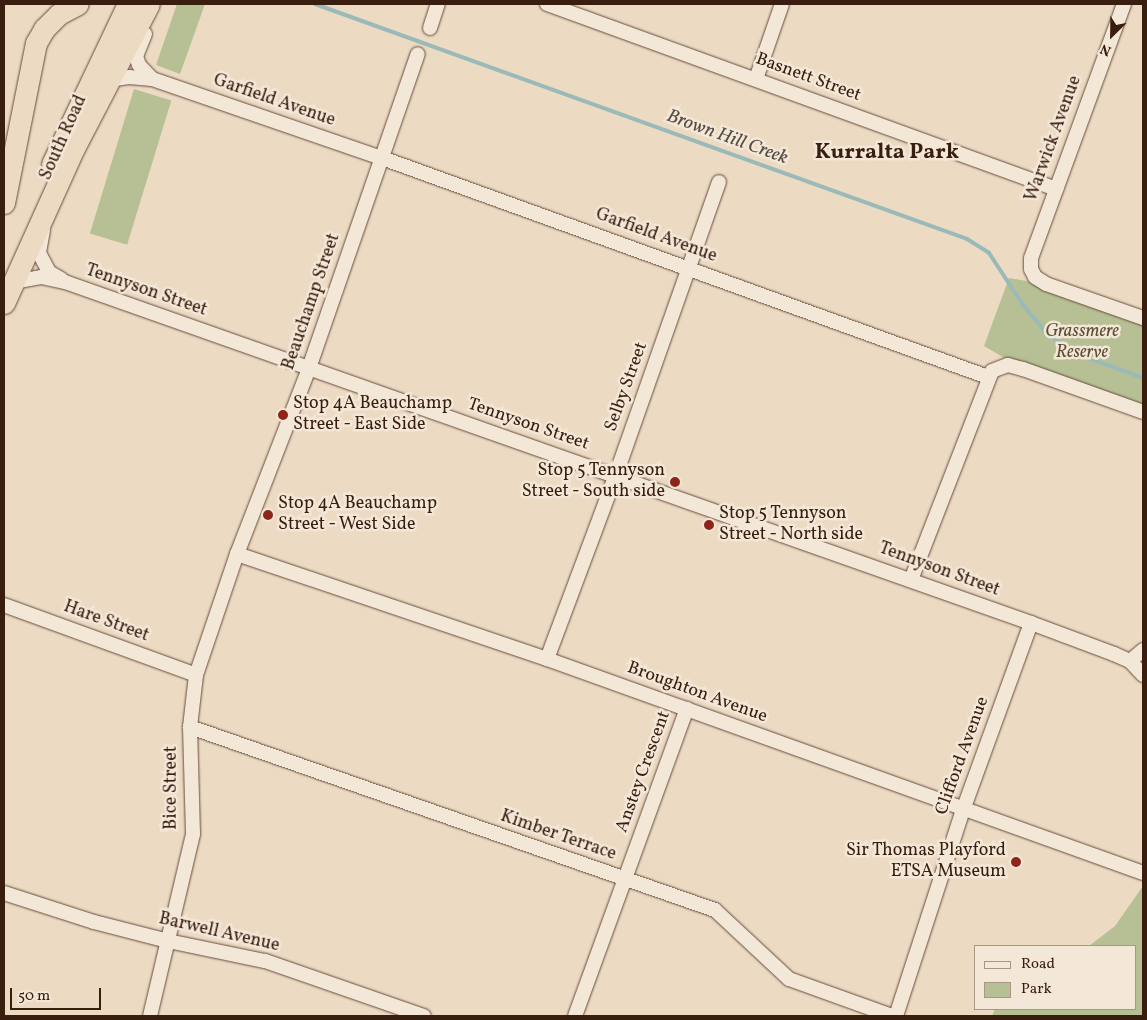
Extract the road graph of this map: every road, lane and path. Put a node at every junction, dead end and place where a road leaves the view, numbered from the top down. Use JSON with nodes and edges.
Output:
{"nodes":[{"id":1,"x":78,"y":4,"type":"edge"},
{"id":2,"x":128,"y":4,"type":"edge"},
{"id":3,"x":149,"y":4,"type":"edge"},
{"id":4,"x":156,"y":4,"type":"edge"},
{"id":5,"x":438,"y":4,"type":"edge"},
{"id":6,"x":547,"y":4,"type":"edge"},
{"id":7,"x":782,"y":4,"type":"edge"},
{"id":8,"x":1124,"y":4,"type":"edge"},
{"id":9,"x":430,"y":28,"type":"dead end"},
{"id":10,"x":418,"y":54,"type":"dead end"},
{"id":11,"x":152,"y":79,"type":"junction"},
{"id":12,"x":756,"y":79,"type":"junction"},
{"id":13,"x":108,"y":80,"type":"junction"},
{"id":14,"x":74,"y":148,"type":"junction"},
{"id":15,"x":382,"y":158,"type":"junction"},
{"id":16,"x":719,"y":182,"type":"dead end"},
{"id":17,"x":1056,"y":189,"type":"junction"},
{"id":18,"x":4,"y":203,"type":"edge"},
{"id":19,"x":689,"y":268,"type":"junction"},
{"id":20,"x":8,"y":278,"type":"edge"},
{"id":21,"x":65,"y":282,"type":"junction"},
{"id":22,"x":4,"y":303,"type":"edge"},
{"id":23,"x":1143,"y":318,"type":"edge"},
{"id":24,"x":309,"y":368,"type":"junction"},
{"id":25,"x":988,"y":377,"type":"junction"},
{"id":26,"x":1143,"y":412,"type":"edge"},
{"id":27,"x":615,"y":475,"type":"junction"},
{"id":28,"x":237,"y":554,"type":"junction"},
{"id":29,"x":911,"y":580,"type":"junction"},
{"id":30,"x":4,"y":605,"type":"edge"},
{"id":31,"x":1031,"y":623,"type":"junction"},
{"id":32,"x":1143,"y":650,"type":"edge"},
{"id":33,"x":547,"y":659,"type":"junction"},
{"id":34,"x":1130,"y":661,"type":"junction"},
{"id":35,"x":1143,"y":674,"type":"edge"},
{"id":36,"x":196,"y":675,"type":"junction"},
{"id":37,"x":687,"y":710,"type":"junction"},
{"id":38,"x":190,"y":727,"type":"junction"},
{"id":39,"x":963,"y":810,"type":"junction"},
{"id":40,"x":1143,"y":873,"type":"edge"},
{"id":41,"x":625,"y":879,"type":"junction"},
{"id":42,"x":4,"y":892,"type":"edge"},
{"id":43,"x":168,"y":941,"type":"junction"},
{"id":44,"x":150,"y":1016,"type":"edge"},
{"id":45,"x":424,"y":1016,"type":"edge"},
{"id":46,"x":575,"y":1016,"type":"edge"},
{"id":47,"x":892,"y":1016,"type":"edge"},
{"id":48,"x":896,"y":1016,"type":"edge"}],
"edges":[{"from":1,"to":18,"type":"highway","name":"South Road"},
{"from":2,"to":20,"type":"highway","name":"South Road"},
{"from":3,"to":13,"type":"highway"},
{"from":4,"to":11,"type":"street"},
{"from":5,"to":9,"type":"street"},
{"from":6,"to":12,"type":"street","name":"Basnett Street"},
{"from":7,"to":12,"type":"street"},
{"from":8,"to":17,"type":"street","name":"Warwick Avenue"},
{"from":10,"to":15,"type":"street","name":"Beauchamp Street"},
{"from":11,"to":13,"type":"street","name":"Garfield Avenue"},
{"from":11,"to":15,"type":"street","name":"Garfield Avenue"},
{"from":12,"to":17,"type":"street","name":"Basnett Street"},
{"from":13,"to":14,"type":"highway"},
{"from":14,"to":20,"type":"highway"},
{"from":14,"to":21,"type":"street","name":"Tennyson Street"},
{"from":15,"to":19,"type":"street","name":"Garfield Avenue"},
{"from":15,"to":24,"type":"street","name":"Beauchamp Street"},
{"from":16,"to":19,"type":"street","name":"Selby Street"},
{"from":17,"to":23,"type":"street","name":"Warwick Avenue"},
{"from":19,"to":25,"type":"street","name":"Garfield Avenue"},
{"from":19,"to":27,"type":"street","name":"Selby Street"},
{"from":20,"to":21,"type":"street","name":"Tennyson Street"},
{"from":20,"to":22,"type":"highway"},
{"from":21,"to":24,"type":"street","name":"Tennyson Street"},
{"from":24,"to":27,"type":"street","name":"Tennyson Street"},
{"from":24,"to":28,"type":"street","name":"Beauchamp Street"},
{"from":25,"to":26,"type":"street"},
{"from":25,"to":29,"type":"street"},
{"from":27,"to":29,"type":"street","name":"Tennyson Street"},
{"from":27,"to":33,"type":"street","name":"Selby Street"},
{"from":28,"to":33,"type":"street","name":"Broughton Avenue"},
{"from":28,"to":36,"type":"street","name":"Beauchamp Street"},
{"from":29,"to":31,"type":"street","name":"Tennyson Street"},
{"from":30,"to":36,"type":"street","name":"Hare Street"},
{"from":31,"to":34,"type":"street","name":"Tennyson Street"},
{"from":31,"to":39,"type":"street","name":"Clifford Avenue"},
{"from":32,"to":34,"type":"street"},
{"from":33,"to":37,"type":"street","name":"Broughton Avenue"},
{"from":34,"to":35,"type":"street","name":"Tennyson Street"},
{"from":36,"to":38,"type":"street","name":"Bice Street"},
{"from":37,"to":39,"type":"street","name":"Broughton Avenue"},
{"from":37,"to":41,"type":"street","name":"Anstey Crescent"},
{"from":38,"to":41,"type":"street","name":"Kimber Terrace"},
{"from":38,"to":43,"type":"street","name":"Bice Street"},
{"from":39,"to":40,"type":"street","name":"Broughton Avenue"},
{"from":39,"to":48,"type":"street","name":"Clifford Avenue"},
{"from":41,"to":46,"type":"street","name":"Anstey Crescent"},
{"from":41,"to":47,"type":"street","name":"Kimber Terrace"},
{"from":42,"to":43,"type":"street","name":"Barwell Avenue"},
{"from":43,"to":44,"type":"street","name":"Bice Street"},
{"from":43,"to":45,"type":"street","name":"Barwell Avenue"}]}
